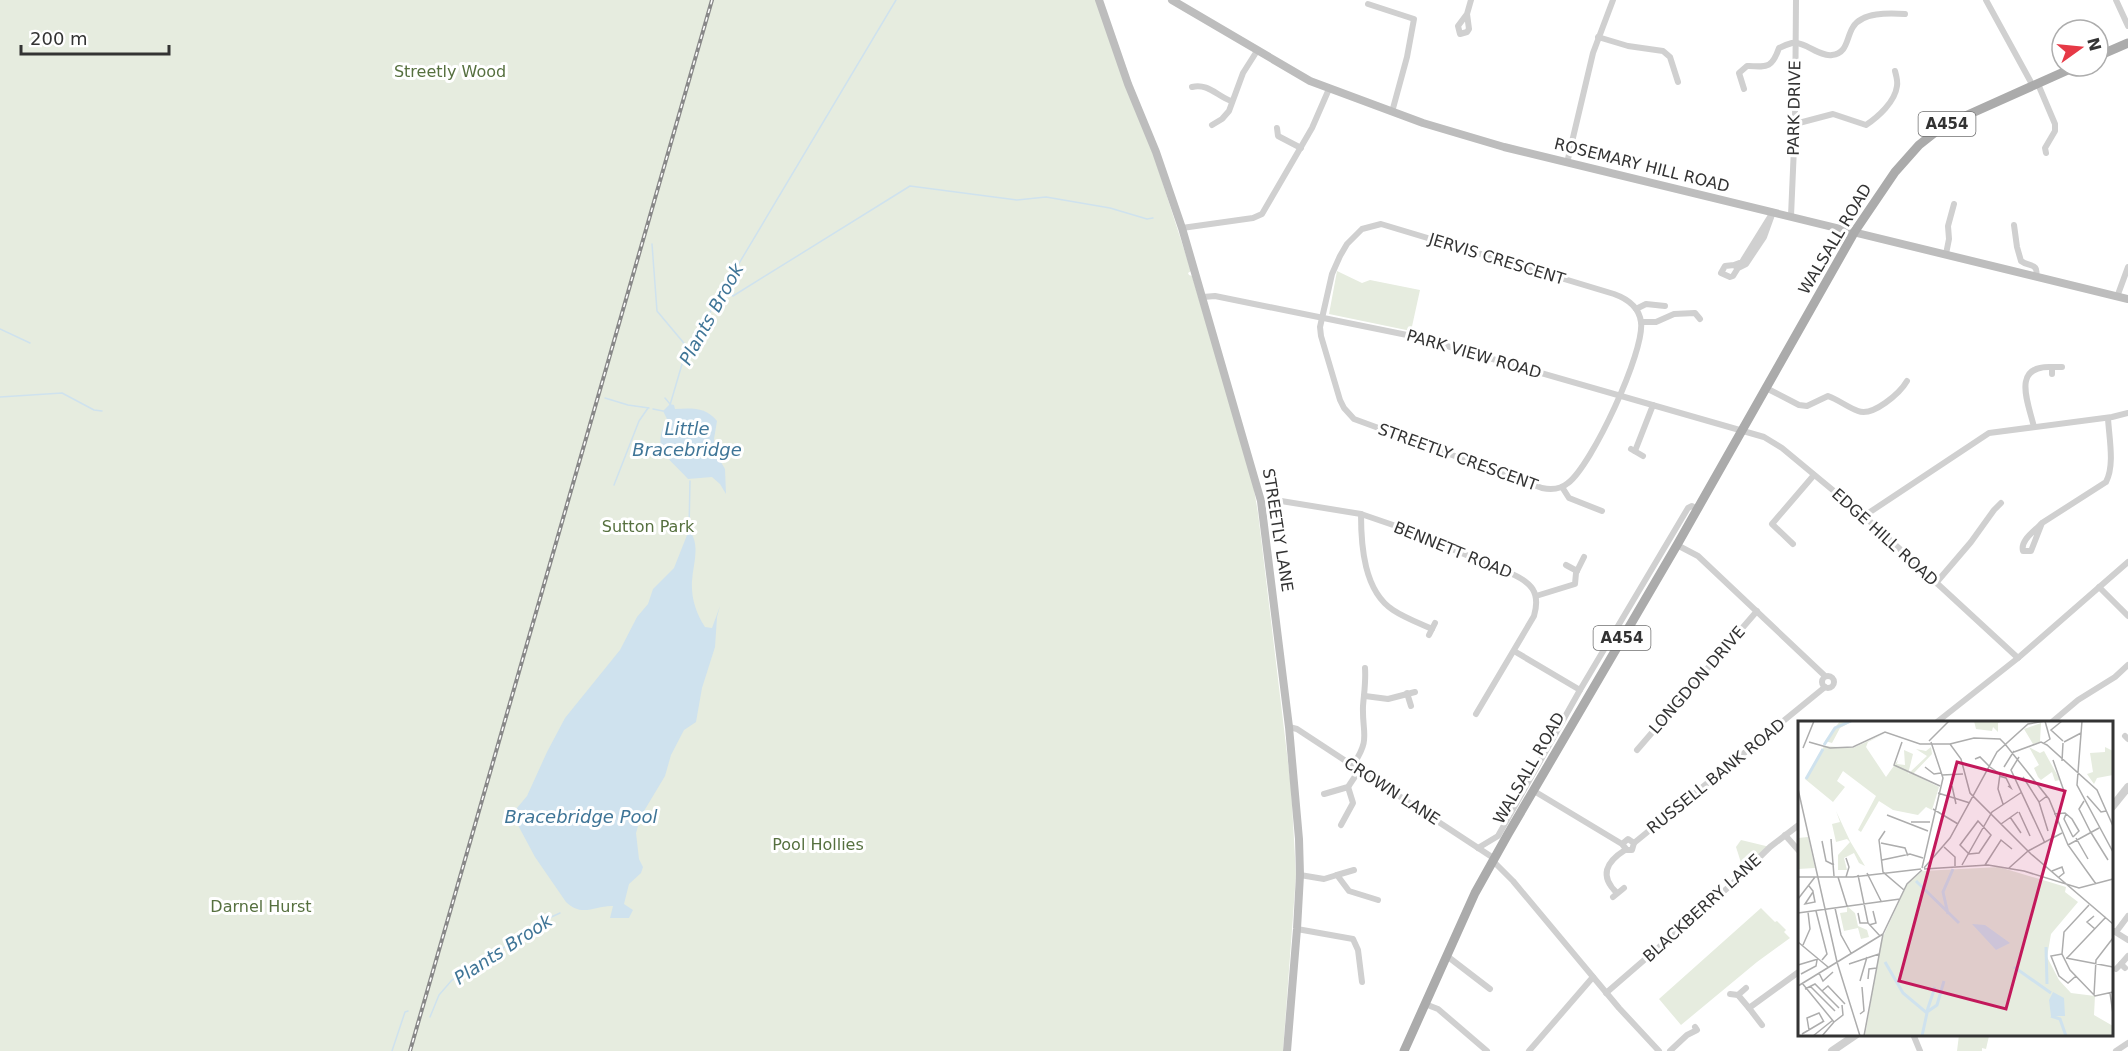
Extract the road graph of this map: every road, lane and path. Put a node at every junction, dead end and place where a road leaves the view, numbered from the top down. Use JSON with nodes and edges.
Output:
{"nodes":[{"id":1,"x":1099,"y":0,"type":"edge"},
{"id":2,"x":1172,"y":0,"type":"edge"},
{"id":3,"x":1471,"y":0,"type":"edge"},
{"id":4,"x":1613,"y":0,"type":"edge"},
{"id":5,"x":1796,"y":0,"type":"edge"},
{"id":6,"x":1986,"y":0,"type":"edge"},
{"id":7,"x":2116,"y":0,"type":"edge"},
{"id":8,"x":1368,"y":4,"type":"dead end"},
{"id":9,"x":1467,"y":14,"type":"dead end"},
{"id":10,"x":1905,"y":14,"type":"dead end"},
{"id":11,"x":2128,"y":26,"type":"edge"},
{"id":12,"x":1598,"y":37,"type":"junction"},
{"id":13,"x":1794,"y":43,"type":"junction"},
{"id":14,"x":2128,"y":43,"type":"edge"},
{"id":15,"x":1257,"y":51,"type":"junction"},
{"id":16,"x":2110,"y":51,"type":"edge"},
{"id":17,"x":1895,"y":70,"type":"dead end"},
{"id":18,"x":2051,"y":78,"type":"edge"},
{"id":19,"x":1678,"y":82,"type":"dead end"},
{"id":20,"x":1201,"y":85,"type":"junction"},
{"id":21,"x":2036,"y":85,"type":"junction"},
{"id":22,"x":1191,"y":87,"type":"dead end"},
{"id":23,"x":1329,"y":89,"type":"junction"},
{"id":24,"x":1744,"y":89,"type":"dead end"},
{"id":25,"x":1201,"y":93,"type":"dead end"},
{"id":26,"x":1231,"y":101,"type":"junction"},
{"id":27,"x":1392,"y":112,"type":"junction"},
{"id":28,"x":1795,"y":123,"type":"junction"},
{"id":29,"x":1216,"y":125,"type":"dead end"},
{"id":30,"x":1277,"y":128,"type":"dead end"},
{"id":31,"x":2037,"y":147,"type":"dead end"},
{"id":32,"x":1301,"y":148,"type":"junction"},
{"id":33,"x":1567,"y":163,"type":"junction"},
{"id":34,"x":1954,"y":204,"type":"dead end"},
{"id":35,"x":1773,"y":212,"type":"junction"},
{"id":36,"x":1791,"y":216,"type":"junction"},
{"id":37,"x":2014,"y":225,"type":"dead end"},
{"id":38,"x":1182,"y":228,"type":"junction"},
{"id":39,"x":1855,"y":231,"type":"junction"},
{"id":40,"x":1946,"y":254,"type":"junction"},
{"id":41,"x":1736,"y":267,"type":"dead end"},
{"id":42,"x":2128,"y":267,"type":"edge"},
{"id":43,"x":2036,"y":276,"type":"junction"},
{"id":44,"x":1203,"y":297,"type":"junction"},
{"id":45,"x":2117,"y":297,"type":"junction"},
{"id":46,"x":2128,"y":299,"type":"edge"},
{"id":47,"x":1665,"y":306,"type":"dead end"},
{"id":48,"x":1636,"y":309,"type":"junction"},
{"id":49,"x":1322,"y":317,"type":"junction"},
{"id":50,"x":1700,"y":319,"type":"dead end"},
{"id":51,"x":1641,"y":322,"type":"junction"},
{"id":52,"x":2062,"y":367,"type":"dead end"},
{"id":53,"x":1908,"y":381,"type":"dead end"},
{"id":54,"x":1766,"y":388,"type":"junction"},
{"id":55,"x":1621,"y":396,"type":"junction"},
{"id":56,"x":1653,"y":405,"type":"junction"},
{"id":57,"x":2128,"y":414,"type":"edge"},
{"id":58,"x":2108,"y":418,"type":"junction"},
{"id":59,"x":2034,"y":427,"type":"junction"},
{"id":60,"x":1742,"y":431,"type":"junction"},
{"id":61,"x":1643,"y":456,"type":"dead end"},
{"id":62,"x":1814,"y":475,"type":"junction"},
{"id":63,"x":1562,"y":487,"type":"junction"},
{"id":64,"x":1261,"y":501,"type":"junction"},
{"id":65,"x":2001,"y":504,"type":"dead end"},
{"id":66,"x":1697,"y":509,"type":"junction"},
{"id":67,"x":1602,"y":511,"type":"dead end"},
{"id":68,"x":1361,"y":514,"type":"junction"},
{"id":69,"x":1864,"y":516,"type":"junction"},
{"id":70,"x":2042,"y":523,"type":"dead end"},
{"id":71,"x":1677,"y":544,"type":"junction"},
{"id":72,"x":1793,"y":544,"type":"dead end"},
{"id":73,"x":1584,"y":557,"type":"dead end"},
{"id":74,"x":2128,"y":562,"type":"edge"},
{"id":75,"x":1566,"y":565,"type":"dead end"},
{"id":76,"x":1577,"y":571,"type":"junction"},
{"id":77,"x":1936,"y":583,"type":"junction"},
{"id":78,"x":2099,"y":587,"type":"junction"},
{"id":79,"x":1536,"y":596,"type":"junction"},
{"id":80,"x":1757,"y":611,"type":"junction"},
{"id":81,"x":2128,"y":616,"type":"edge"},
{"id":82,"x":1432,"y":629,"type":"dead end"},
{"id":83,"x":1514,"y":651,"type":"junction"},
{"id":84,"x":2018,"y":658,"type":"junction"},
{"id":85,"x":2126,"y":670,"type":"edge"},
{"id":86,"x":1363,"y":673,"type":"dead end"},
{"id":87,"x":1825,"y":676,"type":"junction"},
{"id":88,"x":1825,"y":687,"type":"junction"},
{"id":89,"x":1580,"y":690,"type":"junction"},
{"id":90,"x":1415,"y":692,"type":"dead end"},
{"id":91,"x":1407,"y":693,"type":"junction"},
{"id":92,"x":1365,"y":696,"type":"junction"},
{"id":93,"x":1411,"y":706,"type":"dead end"},
{"id":94,"x":1476,"y":714,"type":"dead end"},
{"id":95,"x":1939,"y":721,"type":"edge"},
{"id":96,"x":2054,"y":721,"type":"edge"},
{"id":97,"x":1289,"y":727,"type":"junction"},
{"id":98,"x":1637,"y":750,"type":"dead end"},
{"id":99,"x":1353,"y":765,"type":"junction"},
{"id":100,"x":1360,"y":770,"type":"junction"},
{"id":101,"x":2128,"y":787,"type":"edge"},
{"id":102,"x":1348,"y":788,"type":"junction"},
{"id":103,"x":1534,"y":791,"type":"junction"},
{"id":104,"x":1324,"y":794,"type":"dead end"},
{"id":105,"x":2113,"y":806,"type":"edge"},
{"id":106,"x":1341,"y":825,"type":"dead end"},
{"id":107,"x":1798,"y":825,"type":"edge"},
{"id":108,"x":1785,"y":835,"type":"junction"},
{"id":109,"x":1624,"y":847,"type":"junction"},
{"id":110,"x":1478,"y":848,"type":"junction"},
{"id":111,"x":1798,"y":850,"type":"edge"},
{"id":112,"x":1494,"y":860,"type":"junction"},
{"id":113,"x":1353,"y":870,"type":"dead end"},
{"id":114,"x":1300,"y":875,"type":"junction"},
{"id":115,"x":1337,"y":875,"type":"junction"},
{"id":116,"x":1624,"y":888,"type":"dead end"},
{"id":117,"x":1378,"y":900,"type":"dead end"},
{"id":118,"x":2128,"y":916,"type":"edge"},
{"id":119,"x":1297,"y":929,"type":"junction"},
{"id":120,"x":2114,"y":931,"type":"edge"},
{"id":121,"x":2128,"y":940,"type":"edge"},
{"id":122,"x":1447,"y":956,"type":"junction"},
{"id":123,"x":2128,"y":956,"type":"edge"},
{"id":124,"x":2121,"y":967,"type":"dead end"},
{"id":125,"x":1798,"y":972,"type":"edge"},
{"id":126,"x":1593,"y":977,"type":"junction"},
{"id":127,"x":1362,"y":981,"type":"dead end"},
{"id":128,"x":1746,"y":988,"type":"dead end"},
{"id":129,"x":1490,"y":989,"type":"dead end"},
{"id":130,"x":1606,"y":993,"type":"junction"},
{"id":131,"x":1730,"y":994,"type":"dead end"},
{"id":132,"x":1738,"y":995,"type":"junction"},
{"id":133,"x":1425,"y":1004,"type":"junction"},
{"id":134,"x":1749,"y":1008,"type":"junction"},
{"id":135,"x":1762,"y":1025,"type":"dead end"},
{"id":136,"x":1697,"y":1030,"type":"dead end"},
{"id":137,"x":1855,"y":1036,"type":"edge"},
{"id":138,"x":1913,"y":1036,"type":"edge"},
{"id":139,"x":2128,"y":1043,"type":"edge"},
{"id":140,"x":1287,"y":1051,"type":"edge"},
{"id":141,"x":1404,"y":1051,"type":"edge"},
{"id":142,"x":1487,"y":1051,"type":"edge"},
{"id":143,"x":1529,"y":1051,"type":"edge"},
{"id":144,"x":1659,"y":1051,"type":"edge"},
{"id":145,"x":1670,"y":1051,"type":"edge"},
{"id":146,"x":1832,"y":1051,"type":"edge"},
{"id":147,"x":1920,"y":1051,"type":"edge"},
{"id":148,"x":2116,"y":1051,"type":"edge"}],
"edges":[{"from":1,"to":38,"type":"main road","name":"STREETLY LANE"},
{"from":2,"to":15,"type":"main road","name":"ROSEMARY HILL ROAD"},
{"from":3,"to":9,"type":"street"},
{"from":4,"to":12,"type":"street"},
{"from":5,"to":13,"type":"street","name":"PARK DRIVE"},
{"from":6,"to":21,"type":"street"},
{"from":7,"to":11,"type":"street"},
{"from":8,"to":27,"type":"street"},
{"from":10,"to":13,"type":"street"},
{"from":12,"to":19,"type":"street"},
{"from":12,"to":33,"type":"street"},
{"from":13,"to":24,"type":"street"},
{"from":13,"to":28,"type":"street","name":"PARK DRIVE"},
{"from":14,"to":16,"type":"main road"},
{"from":15,"to":23,"type":"main road","name":"ROSEMARY HILL ROAD"},
{"from":15,"to":26,"type":"street"},
{"from":17,"to":28,"type":"street"},
{"from":18,"to":21,"type":"main road","name":"WALSALL ROAD","number":"A454"},
{"from":20,"to":22,"type":"street"},
{"from":20,"to":25,"type":"street"},
{"from":20,"to":26,"type":"street"},
{"from":21,"to":31,"type":"street"},
{"from":21,"to":39,"type":"main road","name":"WALSALL ROAD","number":"A454"},
{"from":23,"to":27,"type":"main road","name":"ROSEMARY HILL ROAD"},
{"from":23,"to":32,"type":"street"},
{"from":26,"to":29,"type":"street"},
{"from":27,"to":33,"type":"main road","name":"ROSEMARY HILL ROAD"},
{"from":28,"to":36,"type":"street","name":"PARK DRIVE"},
{"from":30,"to":32,"type":"street"},
{"from":32,"to":38,"type":"street"},
{"from":33,"to":35,"type":"main road","name":"ROSEMARY HILL ROAD"},
{"from":34,"to":40,"type":"street"},
{"from":35,"to":36,"type":"main road","name":"ROSEMARY HILL ROAD"},
{"from":35,"to":41,"type":"street"},
{"from":36,"to":39,"type":"main road","name":"ROSEMARY HILL ROAD"},
{"from":37,"to":43,"type":"street"},
{"from":38,"to":44,"type":"main road","name":"STREETLY LANE"},
{"from":39,"to":40,"type":"main road","name":"ROSEMARY HILL ROAD"},
{"from":39,"to":54,"type":"main road","name":"WALSALL ROAD","number":"A454"},
{"from":40,"to":43,"type":"main road","name":"ROSEMARY HILL ROAD"},
{"from":42,"to":45,"type":"street"},
{"from":43,"to":45,"type":"main road","name":"ROSEMARY HILL ROAD"},
{"from":44,"to":49,"type":"street","name":"PARK VIEW ROAD"},
{"from":44,"to":64,"type":"main road","name":"STREETLY LANE"},
{"from":45,"to":46,"type":"main road","name":"ROSEMARY HILL ROAD"},
{"from":47,"to":48,"type":"street"},
{"from":48,"to":49,"type":"street","name":"JERVIS CRESCENT"},
{"from":48,"to":51,"type":"street"},
{"from":49,"to":55,"type":"street","name":"PARK VIEW ROAD"},
{"from":49,"to":63,"type":"street","name":"STREETLY CRESCENT"},
{"from":50,"to":51,"type":"street"},
{"from":51,"to":55,"type":"street"},
{"from":52,"to":59,"type":"street"},
{"from":53,"to":54,"type":"street"},
{"from":54,"to":60,"type":"main road","name":"WALSALL ROAD","number":"A454"},
{"from":55,"to":56,"type":"street","name":"PARK VIEW ROAD"},
{"from":55,"to":63,"type":"street","name":"STREETLY CRESCENT"},
{"from":56,"to":60,"type":"street","name":"PARK VIEW ROAD"},
{"from":56,"to":61,"type":"street"},
{"from":57,"to":58,"type":"street"},
{"from":58,"to":59,"type":"street"},
{"from":58,"to":70,"type":"street"},
{"from":59,"to":69,"type":"street"},
{"from":60,"to":62,"type":"street","name":"EDGE HILL ROAD"},
{"from":60,"to":66,"type":"main road","name":"WALSALL ROAD","number":"A454"},
{"from":62,"to":69,"type":"street","name":"EDGE HILL ROAD"},
{"from":62,"to":72,"type":"street"},
{"from":63,"to":67,"type":"street"},
{"from":64,"to":68,"type":"street","name":"BENNETT ROAD"},
{"from":64,"to":97,"type":"main road","name":"STREETLY LANE"},
{"from":65,"to":77,"type":"street"},
{"from":66,"to":71,"type":"main road","name":"WALSALL ROAD","number":"A454"},
{"from":66,"to":89,"type":"street","name":"WALSALL ROAD"},
{"from":68,"to":79,"type":"street","name":"BENNETT ROAD"},
{"from":68,"to":82,"type":"street"},
{"from":69,"to":77,"type":"street","name":"EDGE HILL ROAD"},
{"from":71,"to":80,"type":"street"},
{"from":71,"to":103,"type":"main road","name":"WALSALL ROAD","number":"A454"},
{"from":73,"to":76,"type":"street"},
{"from":74,"to":78,"type":"street"},
{"from":75,"to":76,"type":"street"},
{"from":76,"to":79,"type":"street"},
{"from":77,"to":84,"type":"street","name":"EDGE HILL ROAD"},
{"from":78,"to":81,"type":"street"},
{"from":78,"to":84,"type":"street"},
{"from":79,"to":83,"type":"street"},
{"from":80,"to":87,"type":"street"},
{"from":80,"to":98,"type":"street","name":"LONGDON DRIVE"},
{"from":83,"to":89,"type":"street"},
{"from":83,"to":94,"type":"street"},
{"from":84,"to":95,"type":"street"},
{"from":85,"to":96,"type":"street"},
{"from":86,"to":92,"type":"street"},
{"from":87,"to":88,"type":"street"},
{"from":87,"to":88,"type":"street"},
{"from":88,"to":109,"type":"street","name":"RUSSELL BANK ROAD"},
{"from":89,"to":110,"type":"street","name":"WALSALL ROAD"},
{"from":90,"to":91,"type":"street"},
{"from":91,"to":92,"type":"street"},
{"from":91,"to":93,"type":"street"},
{"from":92,"to":99,"type":"street"},
{"from":97,"to":99,"type":"street","name":"CROWN LANE"},
{"from":97,"to":114,"type":"main road","name":"STREETLY LANE"},
{"from":99,"to":100,"type":"street","name":"CROWN LANE"},
{"from":100,"to":102,"type":"street"},
{"from":100,"to":110,"type":"street","name":"CROWN LANE"},
{"from":101,"to":105,"type":"street"},
{"from":102,"to":104,"type":"street"},
{"from":102,"to":106,"type":"street"},
{"from":103,"to":109,"type":"street"},
{"from":103,"to":112,"type":"main road","name":"WALSALL ROAD","number":"A454"},
{"from":107,"to":108,"type":"street","name":"BLACKBERRY LANE"},
{"from":108,"to":111,"type":"street"},
{"from":108,"to":130,"type":"street","name":"BLACKBERRY LANE"},
{"from":109,"to":116,"type":"street"},
{"from":110,"to":112,"type":"street","name":"CROWN LANE"},
{"from":112,"to":122,"type":"main road","name":"WALSALL ROAD","number":"A454"},
{"from":112,"to":126,"type":"street","name":"CROWN LANE"},
{"from":113,"to":115,"type":"street"},
{"from":114,"to":115,"type":"street"},
{"from":114,"to":119,"type":"main road","name":"STREETLY LANE"},
{"from":115,"to":117,"type":"street"},
{"from":118,"to":120,"type":"street"},
{"from":119,"to":127,"type":"street"},
{"from":119,"to":140,"type":"main road","name":"STREETLY LANE"},
{"from":120,"to":121,"type":"street"},
{"from":122,"to":129,"type":"street"},
{"from":122,"to":133,"type":"main road","name":"WALSALL ROAD","number":"A454"},
{"from":123,"to":124,"type":"street"},
{"from":125,"to":134,"type":"street"},
{"from":126,"to":130,"type":"street","name":"CROWN LANE"},
{"from":126,"to":143,"type":"street"},
{"from":128,"to":132,"type":"street"},
{"from":130,"to":144,"type":"street","name":"CROWN LANE"},
{"from":131,"to":132,"type":"street"},
{"from":132,"to":134,"type":"street"},
{"from":133,"to":141,"type":"main road","name":"WALSALL ROAD","number":"A454"},
{"from":133,"to":142,"type":"street"},
{"from":134,"to":135,"type":"street"},
{"from":136,"to":145,"type":"street"},
{"from":137,"to":146,"type":"street"},
{"from":138,"to":147,"type":"street"},
{"from":139,"to":148,"type":"street"}]}
